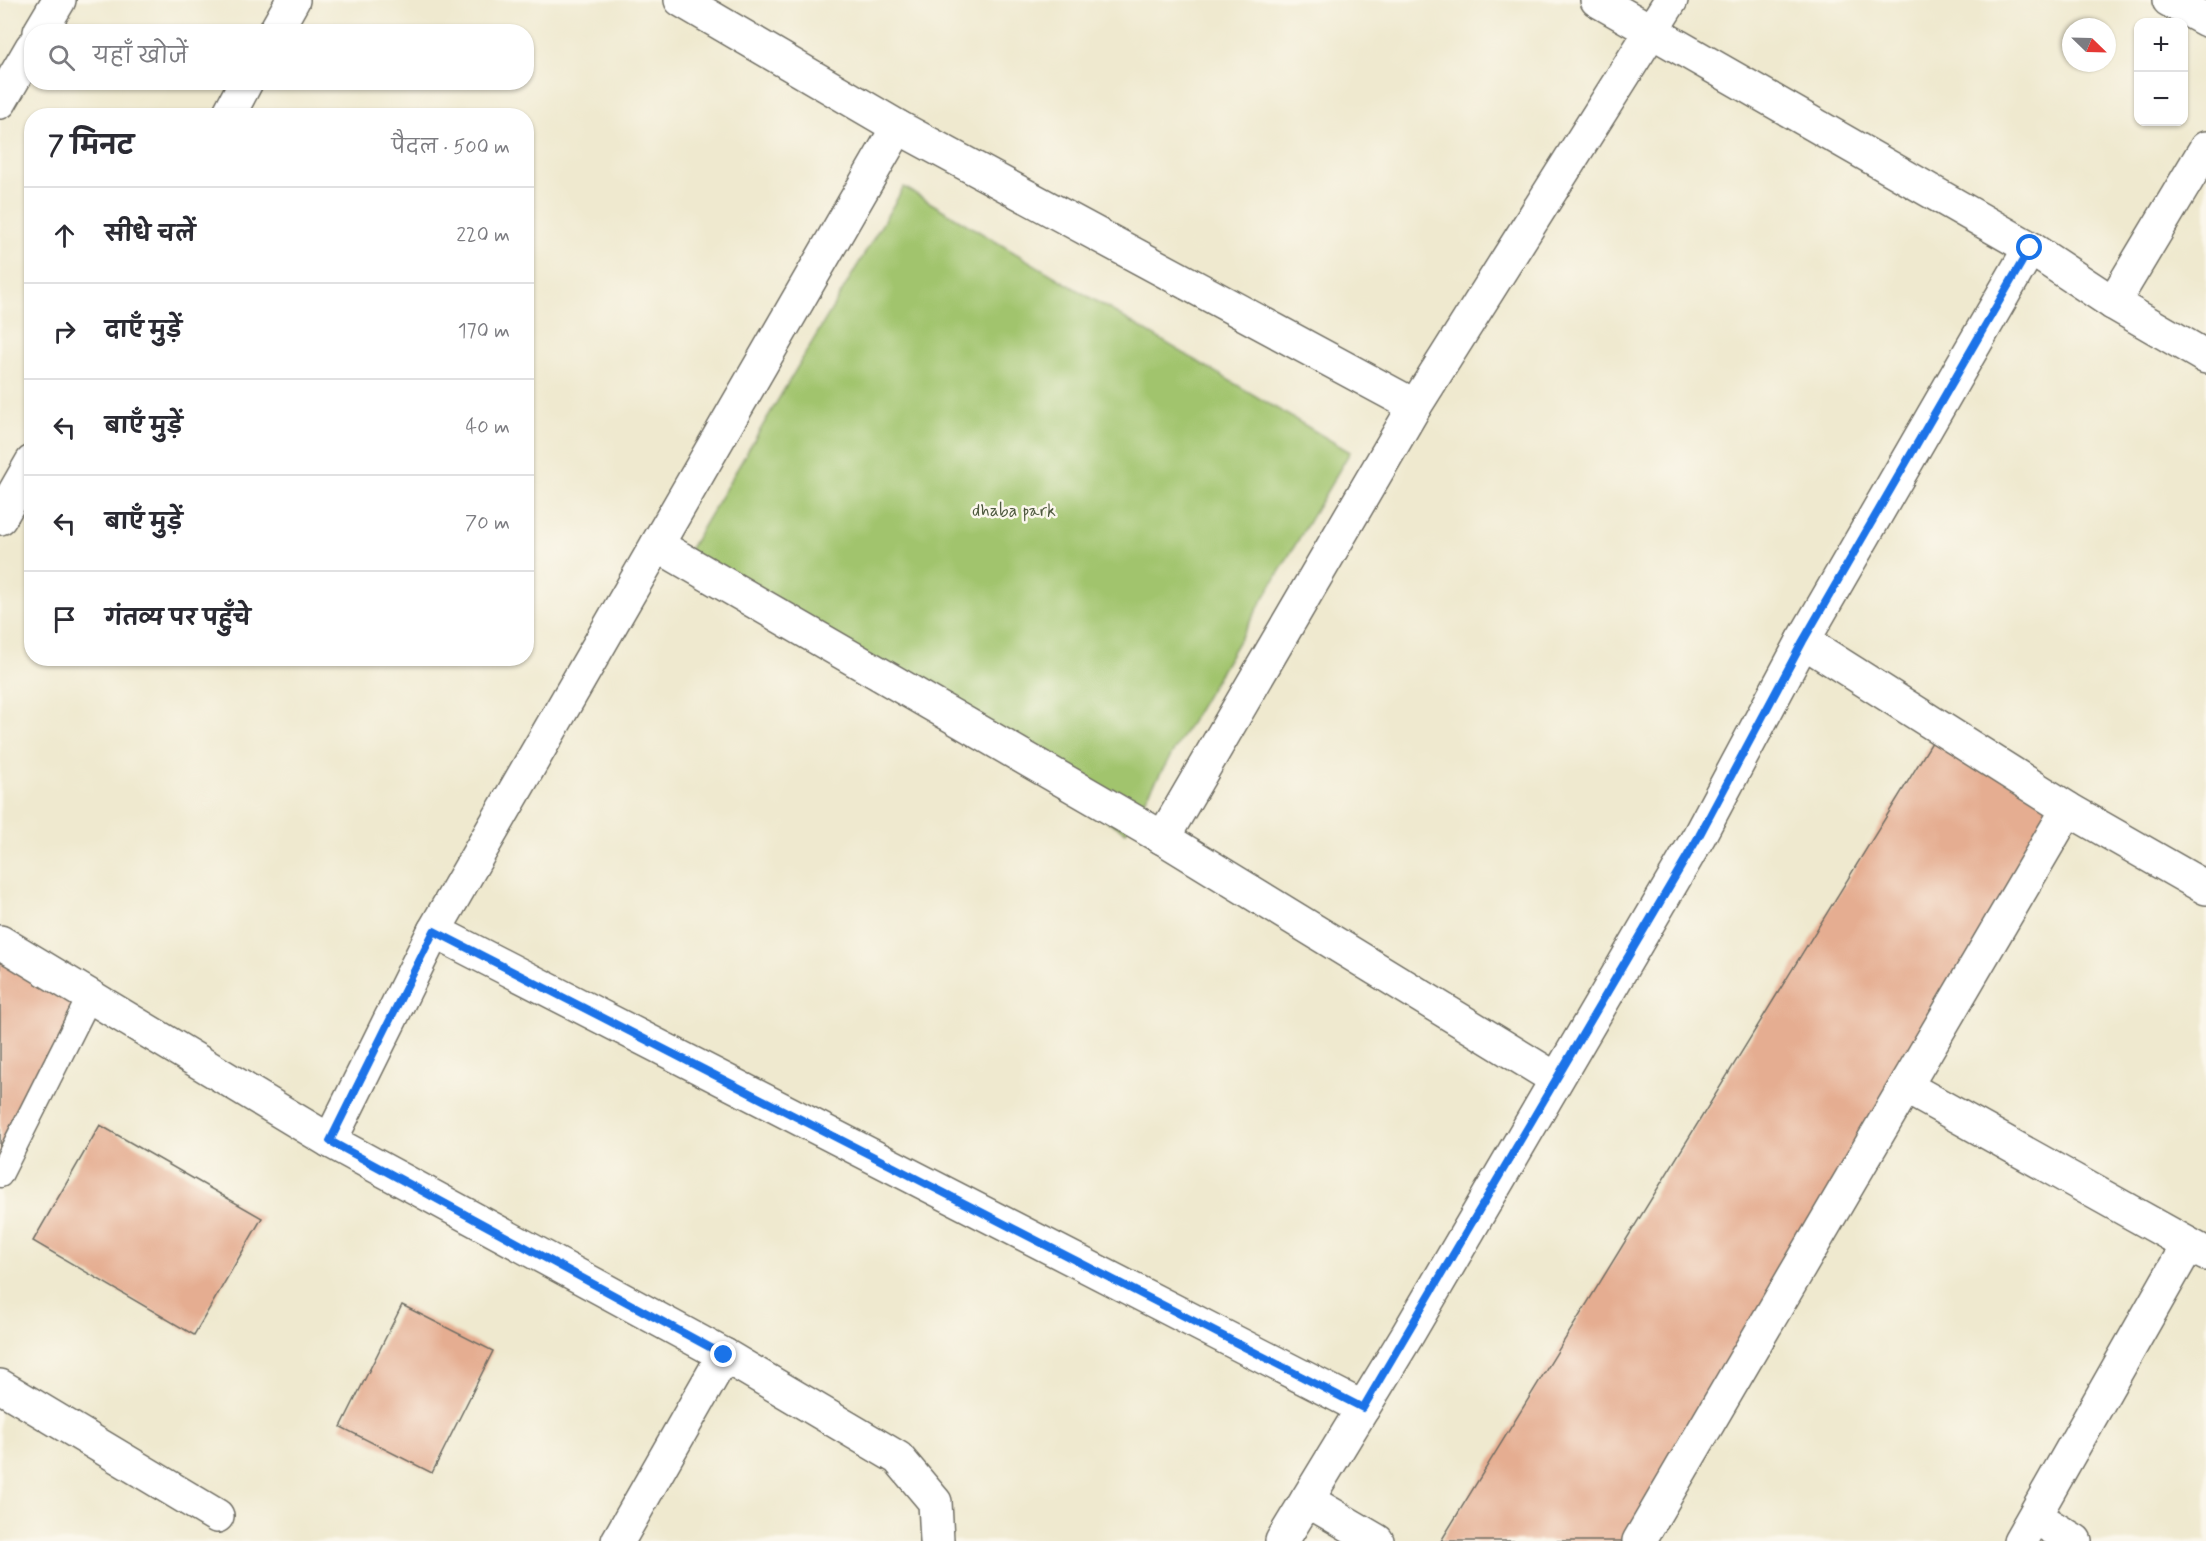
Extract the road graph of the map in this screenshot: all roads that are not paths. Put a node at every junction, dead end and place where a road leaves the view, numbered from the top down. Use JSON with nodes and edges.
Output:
{"nodes":[{"id":1,"x":59,"y":0,"type":"edge"},
{"id":2,"x":293,"y":0,"type":"edge"},
{"id":3,"x":681,"y":0,"type":"edge"},
{"id":4,"x":1596,"y":0,"type":"edge"},
{"id":5,"x":1671,"y":0,"type":"edge"},
{"id":6,"x":2169,"y":0,"type":"edge"},
{"id":7,"x":2206,"y":20,"type":"edge"},
{"id":8,"x":45,"y":24,"type":"edge"},
{"id":9,"x":280,"y":24,"type":"edge"},
{"id":10,"x":1652,"y":31,"type":"junction"},
{"id":11,"x":24,"y":61,"type":"edge"},
{"id":12,"x":242,"y":90,"type":"edge"},
{"id":13,"x":0,"y":102,"type":"edge"},
{"id":14,"x":232,"y":108,"type":"edge"},
{"id":15,"x":898,"y":127,"type":"junction"},
{"id":16,"x":2206,"y":148,"type":"edge"},
{"id":17,"x":2030,"y":248,"type":"junction"},
{"id":18,"x":2113,"y":303,"type":"junction"},
{"id":19,"x":2206,"y":357,"type":"edge"},
{"id":20,"x":1415,"y":406,"type":"junction"},
{"id":21,"x":24,"y":476,"type":"edge"},
{"id":22,"x":0,"y":518,"type":"edge"},
{"id":23,"x":657,"y":546,"type":"junction"},
{"id":24,"x":1803,"y":641,"type":"junction"},
{"id":25,"x":2068,"y":809,"type":"junction"},
{"id":26,"x":1163,"y":838,"type":"junction"},
{"id":27,"x":2206,"y":888,"type":"edge"},
{"id":28,"x":434,"y":931,"type":"junction"},
{"id":29,"x":0,"y":942,"type":"edge"},
{"id":30,"x":90,"y":996,"type":"junction"},
{"id":31,"x":1556,"y":1079,"type":"junction"},
{"id":32,"x":1906,"y":1087,"type":"junction"},
{"id":33,"x":330,"y":1141,"type":"junction"},
{"id":34,"x":0,"y":1175,"type":"edge"},
{"id":35,"x":2197,"y":1249,"type":"edge"},
{"id":36,"x":724,"y":1355,"type":"junction"},
{"id":37,"x":0,"y":1386,"type":"edge"},
{"id":38,"x":1363,"y":1408,"type":"junction"},
{"id":39,"x":1307,"y":1500,"type":"junction"},
{"id":40,"x":217,"y":1516,"type":"dead end"},
{"id":41,"x":2028,"y":1529,"type":"edge"},
{"id":42,"x":618,"y":1541,"type":"edge"},
{"id":43,"x":937,"y":1541,"type":"edge"},
{"id":44,"x":1282,"y":1541,"type":"edge"},
{"id":45,"x":1377,"y":1541,"type":"edge"},
{"id":46,"x":1639,"y":1541,"type":"edge"},
{"id":47,"x":2075,"y":1541,"type":"edge"}],
"edges":[{"from":1,"to":8,"type":"main road"},
{"from":2,"to":9,"type":"main road"},
{"from":3,"to":15,"type":"main road"},
{"from":4,"to":10,"type":"main road"},
{"from":5,"to":10,"type":"main road"},
{"from":6,"to":7,"type":"main road"},
{"from":10,"to":17,"type":"main road"},
{"from":10,"to":20,"type":"main road"},
{"from":11,"to":13,"type":"main road"},
{"from":12,"to":14,"type":"main road"},
{"from":15,"to":20,"type":"main road"},
{"from":15,"to":23,"type":"main road"},
{"from":16,"to":18,"type":"main road"},
{"from":17,"to":18,"type":"main road"},
{"from":17,"to":24,"type":"main road"},
{"from":18,"to":19,"type":"main road"},
{"from":20,"to":26,"type":"main road"},
{"from":21,"to":22,"type":"main road"},
{"from":23,"to":26,"type":"main road"},
{"from":23,"to":28,"type":"main road"},
{"from":24,"to":25,"type":"main road"},
{"from":24,"to":31,"type":"main road"},
{"from":25,"to":27,"type":"main road"},
{"from":25,"to":32,"type":"main road"},
{"from":26,"to":31,"type":"main road"},
{"from":28,"to":33,"type":"main road"},
{"from":28,"to":38,"type":"main road"},
{"from":29,"to":30,"type":"main road"},
{"from":30,"to":33,"type":"main road"},
{"from":30,"to":34,"type":"lane"},
{"from":31,"to":38,"type":"main road"},
{"from":32,"to":35,"type":"main road"},
{"from":32,"to":46,"type":"main road"},
{"from":33,"to":36,"type":"main road"},
{"from":35,"to":41,"type":"main road"},
{"from":36,"to":42,"type":"main road"},
{"from":36,"to":43,"type":"main road"},
{"from":37,"to":40,"type":"main road"},
{"from":38,"to":39,"type":"main road"},
{"from":39,"to":44,"type":"main road"},
{"from":39,"to":45,"type":"main road"},
{"from":41,"to":47,"type":"main road"}]}
